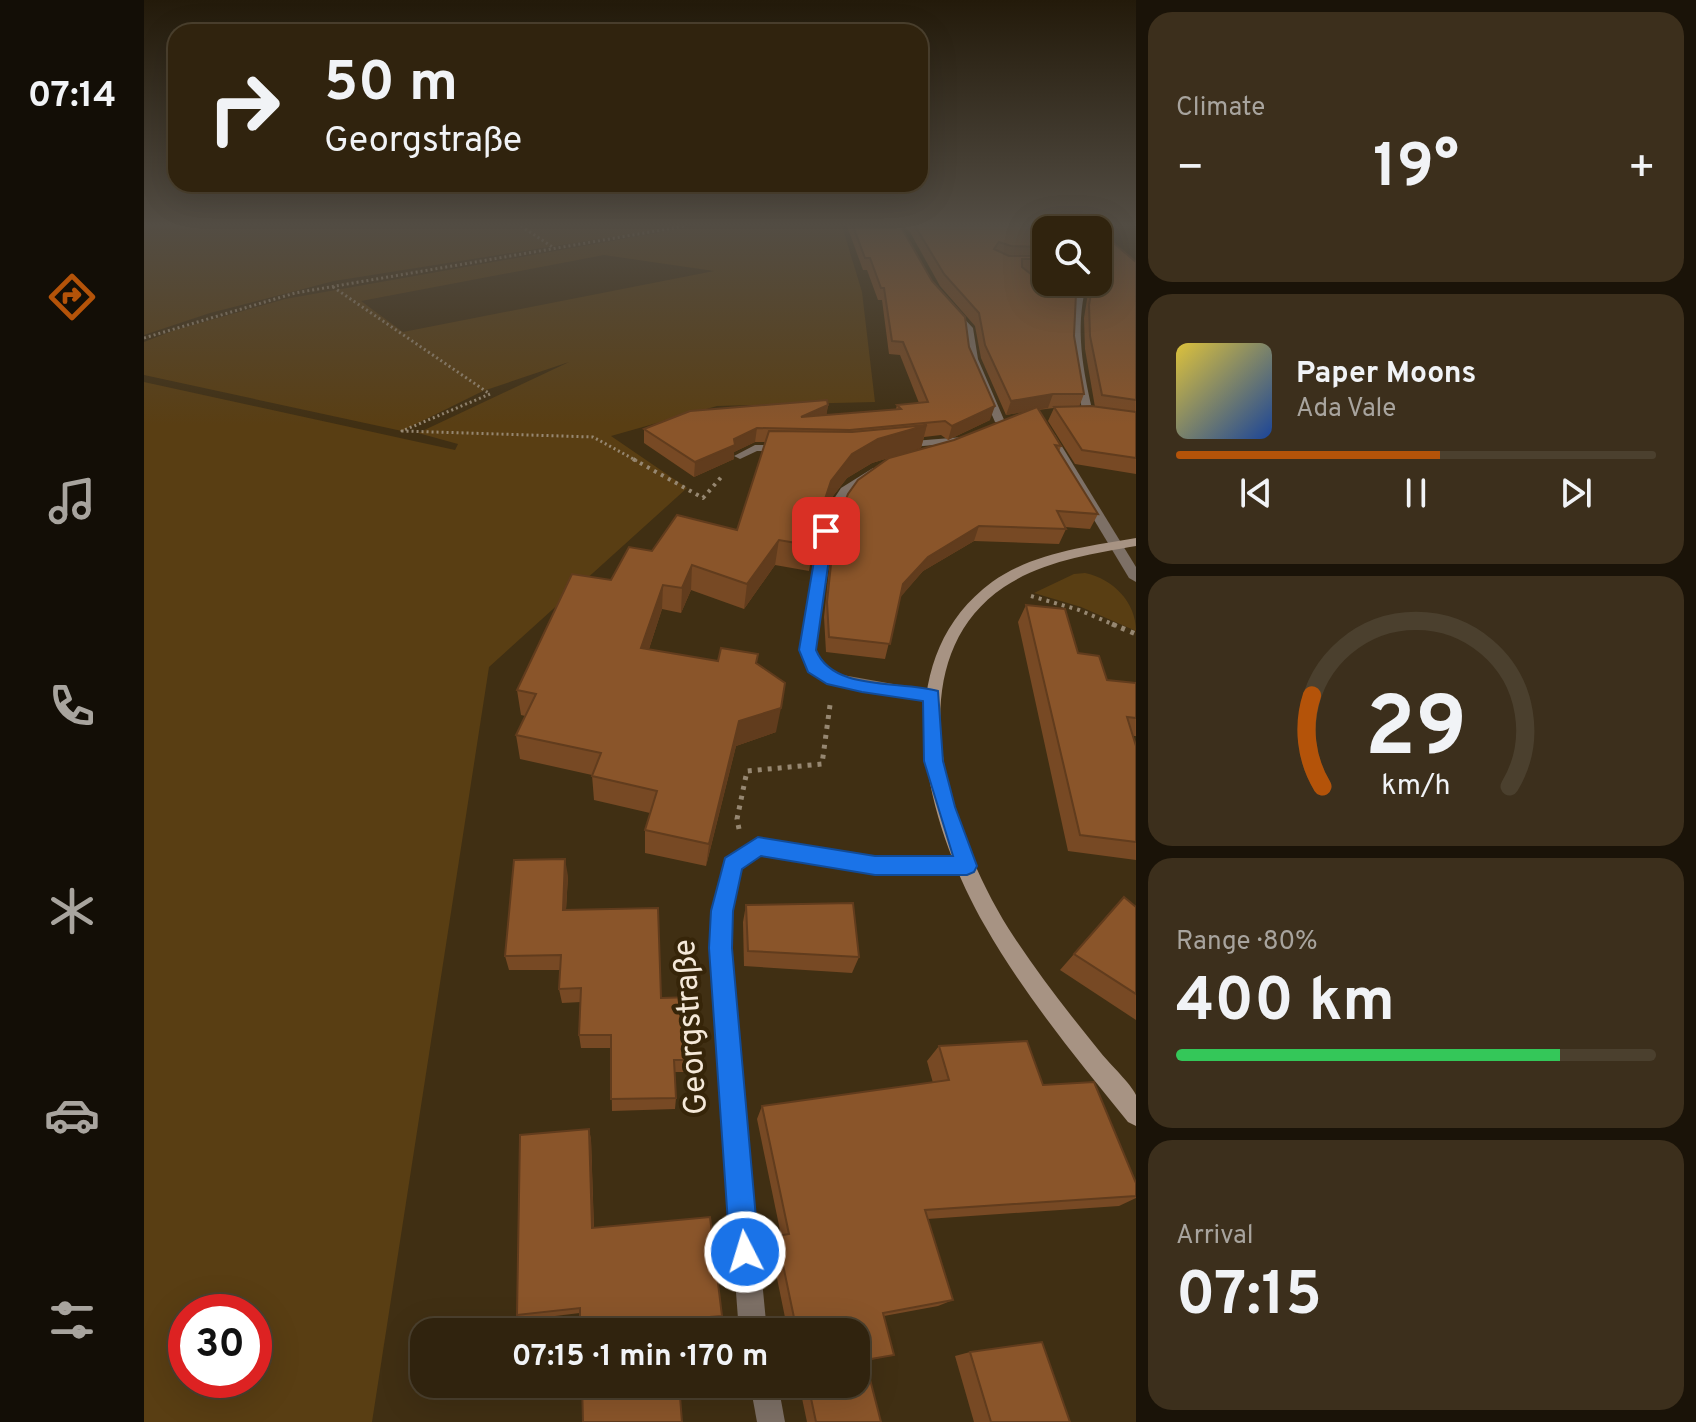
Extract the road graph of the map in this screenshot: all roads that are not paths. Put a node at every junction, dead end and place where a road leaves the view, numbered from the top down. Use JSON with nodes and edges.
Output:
{"nodes":[{"id":1,"x":1080,"y":296,"type":"edge"},
{"id":2,"x":943,"y":300,"type":"edge"},
{"id":3,"x":1071,"y":413,"type":"edge"},
{"id":4,"x":1088,"y":413,"type":"junction"},
{"id":5,"x":1102,"y":415,"type":"edge"},
{"id":6,"x":987,"y":428,"type":"edge"},
{"id":7,"x":1045,"y":428,"type":"edge"},
{"id":8,"x":975,"y":434,"type":"edge"},
{"id":9,"x":963,"y":440,"type":"junction"},
{"id":10,"x":893,"y":446,"type":"edge"},
{"id":11,"x":796,"y":448,"type":"edge"},
{"id":12,"x":740,"y":456,"type":"road end"},
{"id":13,"x":908,"y":459,"type":"edge"},
{"id":14,"x":882,"y":466,"type":"edge"},
{"id":15,"x":1136,"y":542,"type":"edge"},
{"id":16,"x":1114,"y":546,"type":"junction"},
{"id":17,"x":1136,"y":578,"type":"edge"},
{"id":18,"x":932,"y":696,"type":"junction"},
{"id":19,"x":967,"y":866,"type":"junction"},
{"id":20,"x":1136,"y":1114,"type":"edge"},
{"id":21,"x":752,"y":1318,"type":"edge"},
{"id":22,"x":767,"y":1398,"type":"edge"},
{"id":23,"x":771,"y":1422,"type":"edge"}],
"edges":[{"from":1,"to":4,"type":"street"},
{"from":2,"to":6,"type":"street"},
{"from":3,"to":4,"type":"street"},
{"from":4,"to":5,"type":"street"},
{"from":7,"to":16,"type":"street"},
{"from":8,"to":9,"type":"street"},
{"from":9,"to":10,"type":"street"},
{"from":9,"to":13,"type":"street"},
{"from":11,"to":12,"type":"street"},
{"from":14,"to":18,"type":"street"},
{"from":15,"to":16,"type":"main road"},
{"from":16,"to":17,"type":"street"},
{"from":16,"to":18,"type":"main road"},
{"from":18,"to":19,"type":"main road"},
{"from":19,"to":20,"type":"main road"},
{"from":19,"to":21,"type":"street","name":"Georgstraße"},
{"from":22,"to":23,"type":"street"}]}
